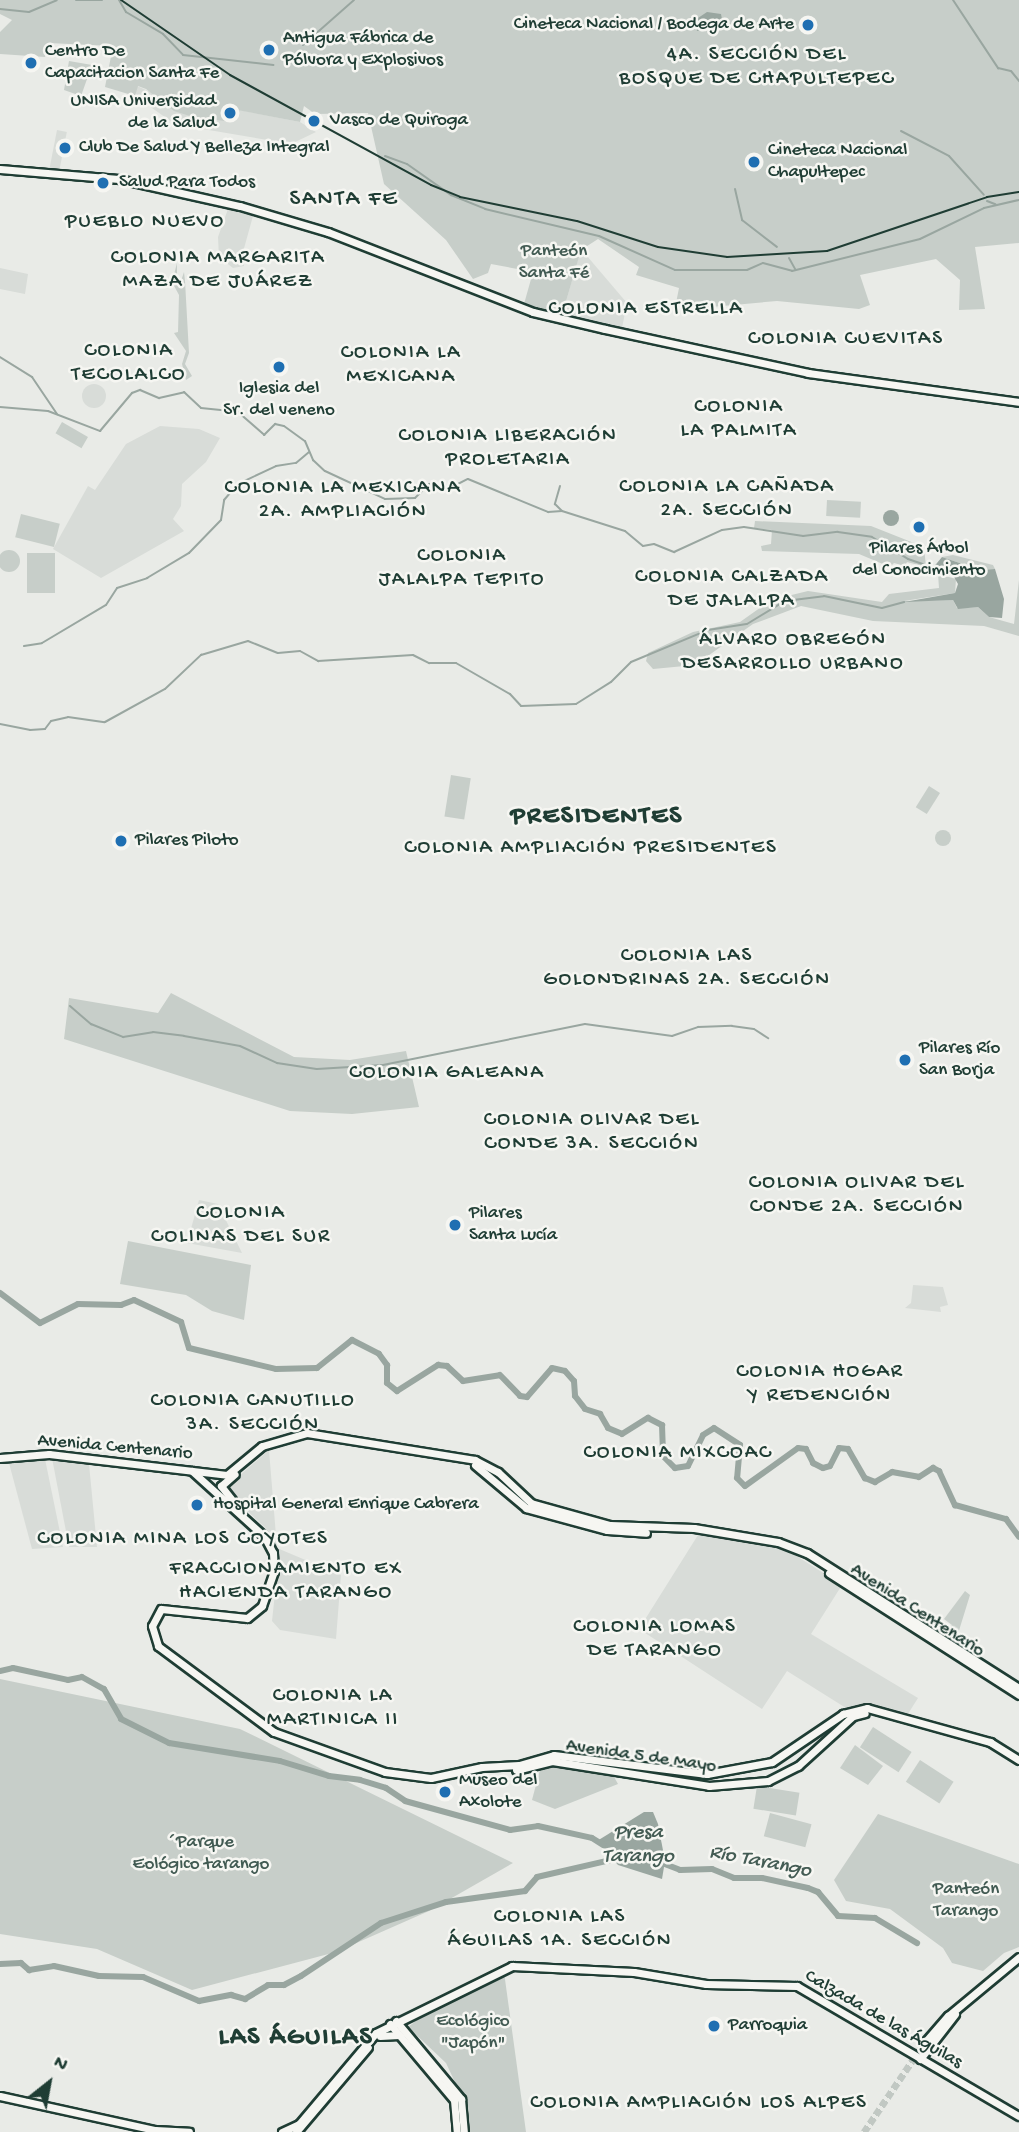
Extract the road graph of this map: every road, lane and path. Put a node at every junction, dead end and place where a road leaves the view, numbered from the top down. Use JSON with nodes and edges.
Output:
{"nodes":[{"id":1,"x":0,"y":169,"type":"edge"},
{"id":2,"x":1019,"y":402,"type":"edge"},
{"id":3,"x":0,"y":1458,"type":"edge"},
{"id":4,"x":188,"y":1470,"type":"junction"},
{"id":5,"x":230,"y":1474,"type":"junction"},
{"id":6,"x":256,"y":1527,"type":"junction"},
{"id":7,"x":269,"y":1549,"type":"junction"},
{"id":8,"x":800,"y":1552,"type":"junction"},
{"id":9,"x":1019,"y":1688,"type":"edge"},
{"id":10,"x":1019,"y":1695,"type":"edge"},
{"id":11,"x":860,"y":1713,"type":"junction"},
{"id":12,"x":830,"y":1724,"type":"junction"},
{"id":13,"x":928,"y":1729,"type":"junction"},
{"id":14,"x":997,"y":1747,"type":"junction"},
{"id":15,"x":1019,"y":1760,"type":"edge"},
{"id":16,"x":489,"y":1768,"type":"junction"},
{"id":17,"x":1019,"y":1956,"type":"edge"},
{"id":18,"x":1019,"y":1962,"type":"edge"},
{"id":19,"x":955,"y":2012,"type":"junction"},
{"id":20,"x":414,"y":2013,"type":"junction"},
{"id":21,"x":396,"y":2023,"type":"junction"},
{"id":22,"x":380,"y":2036,"type":"junction"},
{"id":23,"x":403,"y":2036,"type":"junction"},
{"id":24,"x":927,"y":2043,"type":"tunnel mouth"},
{"id":25,"x":917,"y":2057,"type":"junction"},
{"id":26,"x":0,"y":2096,"type":"edge"},
{"id":27,"x":1019,"y":2116,"type":"edge"},
{"id":28,"x":190,"y":2132,"type":"edge"},
{"id":29,"x":282,"y":2132,"type":"edge"},
{"id":30,"x":296,"y":2132,"type":"edge"},
{"id":31,"x":457,"y":2132,"type":"edge"},
{"id":32,"x":464,"y":2132,"type":"edge"}],
"edges":[{"from":1,"to":2,"type":"main road"},
{"from":3,"to":4,"type":"main road","name":"Avenida Centenario"},
{"from":4,"to":5,"type":"main road","name":"Avenida Centenario"},
{"from":4,"to":6,"type":"main road"},
{"from":4,"to":7,"type":"main road"},
{"from":5,"to":6,"type":"main road"},
{"from":5,"to":8,"type":"main road","name":"Avenida Centenario"},
{"from":6,"to":7,"type":"main road"},
{"from":7,"to":16,"type":"main road","name":"Avenida 5 de Mayo"},
{"from":8,"to":9,"type":"main road","name":"Avenida Centenario"},
{"from":8,"to":10,"type":"main road","name":"Avenida Centenario"},
{"from":11,"to":12,"type":"main road"},
{"from":11,"to":13,"type":"main road","name":"Avenida 5 de Mayo"},
{"from":11,"to":16,"type":"main road","name":"Avenida 5 de Mayo"},
{"from":12,"to":13,"type":"main road","name":"Avenida 5 de Mayo"},
{"from":12,"to":16,"type":"main road","name":"Avenida 5 de Mayo"},
{"from":13,"to":14,"type":"main road","name":"Avenida 5 de Mayo"},
{"from":13,"to":14,"type":"main road","name":"Avenida 5 de Mayo"},
{"from":14,"to":15,"type":"main road"},
{"from":17,"to":19,"type":"main road"},
{"from":18,"to":19,"type":"main road"},
{"from":19,"to":24,"type":"main road"},
{"from":19,"to":25,"type":"main road"},
{"from":19,"to":25,"type":"main road"},
{"from":20,"to":21,"type":"main road","name":"Calzada de las Águilas"},
{"from":20,"to":23,"type":"main road"},
{"from":20,"to":25,"type":"main road","name":"Calzada de las Águilas"},
{"from":21,"to":22,"type":"main road","name":"Calzada de las Águilas"},
{"from":21,"to":23,"type":"main road"},
{"from":21,"to":29,"type":"main road","name":"Calzada de las Águilas"},
{"from":22,"to":23,"type":"main road"},
{"from":22,"to":30,"type":"main road","name":"Calzada de las Águilas"},
{"from":23,"to":31,"type":"main road"},
{"from":23,"to":32,"type":"main road"},
{"from":25,"to":27,"type":"main road","name":"Calzada de las Águilas"},
{"from":26,"to":28,"type":"main road"}]}
